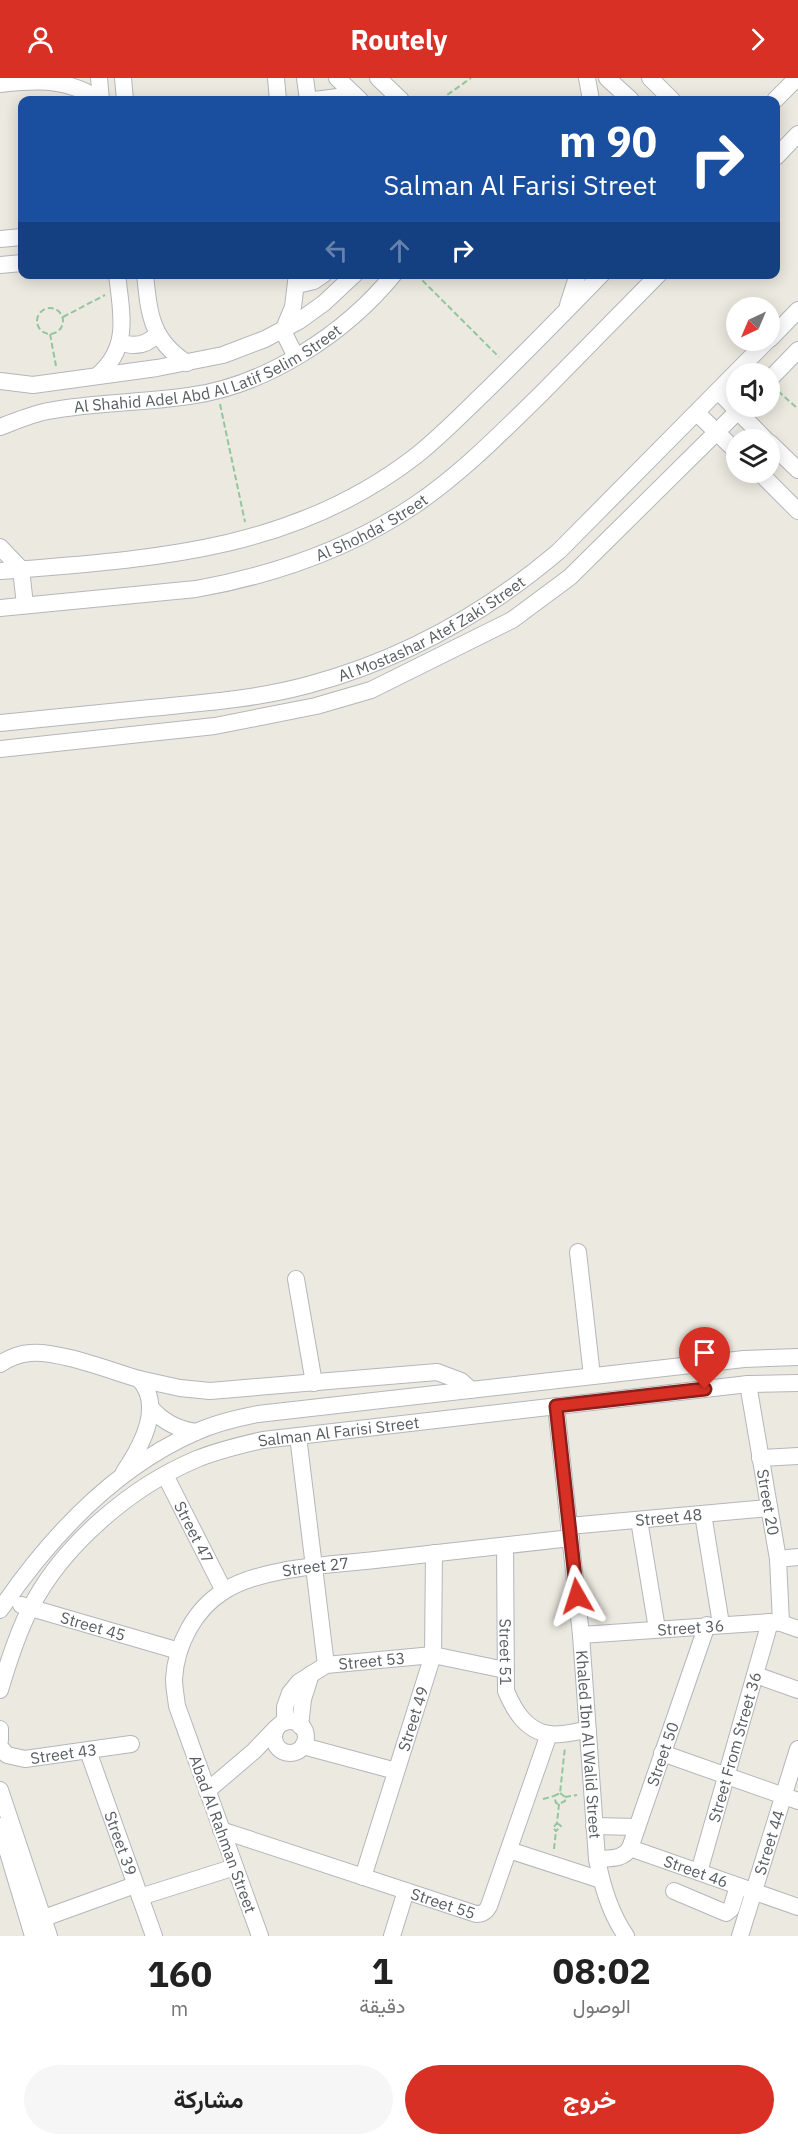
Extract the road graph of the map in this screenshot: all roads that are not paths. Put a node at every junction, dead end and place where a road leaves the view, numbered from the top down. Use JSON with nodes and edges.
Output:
{"nodes":[{"id":1,"x":99,"y":78,"type":"edge"},
{"id":2,"x":123,"y":78,"type":"edge"},
{"id":3,"x":276,"y":78,"type":"edge"},
{"id":4,"x":306,"y":78,"type":"edge"},
{"id":5,"x":337,"y":78,"type":"edge"},
{"id":6,"x":378,"y":78,"type":"edge"},
{"id":7,"x":587,"y":78,"type":"edge"},
{"id":8,"x":607,"y":78,"type":"edge"},
{"id":9,"x":797,"y":78,"type":"edge"},
{"id":10,"x":57,"y":79,"type":"edge"},
{"id":11,"x":651,"y":79,"type":"edge"},
{"id":12,"x":0,"y":84,"type":"edge"},
{"id":13,"x":93,"y":96,"type":"edge"},
{"id":14,"x":100,"y":96,"type":"edge"},
{"id":15,"x":125,"y":96,"type":"edge"},
{"id":16,"x":278,"y":96,"type":"edge"},
{"id":17,"x":308,"y":96,"type":"edge"},
{"id":18,"x":355,"y":96,"type":"edge"},
{"id":19,"x":396,"y":96,"type":"edge"},
{"id":20,"x":590,"y":96,"type":"edge"},
{"id":21,"x":627,"y":96,"type":"edge"},
{"id":22,"x":668,"y":96,"type":"edge"},
{"id":23,"x":779,"y":96,"type":"edge"},
{"id":24,"x":798,"y":134,"type":"edge"},
{"id":25,"x":780,"y":153,"type":"edge"},
{"id":26,"x":18,"y":237,"type":"edge"},
{"id":27,"x":0,"y":239,"type":"edge"},
{"id":28,"x":18,"y":263,"type":"edge"},
{"id":29,"x":0,"y":265,"type":"edge"},
{"id":30,"x":115,"y":279,"type":"edge"},
{"id":31,"x":146,"y":279,"type":"edge"},
{"id":32,"x":317,"y":279,"type":"edge"},
{"id":33,"x":346,"y":279,"type":"edge"},
{"id":34,"x":349,"y":279,"type":"edge"},
{"id":35,"x":389,"y":279,"type":"edge"},
{"id":36,"x":576,"y":279,"type":"edge"},
{"id":37,"x":597,"y":279,"type":"edge"},
{"id":38,"x":654,"y":279,"type":"edge"},
{"id":39,"x":297,"y":280,"type":"edge"},
{"id":40,"x":367,"y":303,"type":"junction"},
{"id":41,"x":798,"y":310,"type":"edge"},
{"id":42,"x":565,"y":312,"type":"junction"},
{"id":43,"x":780,"y":329,"type":"edge"},
{"id":44,"x":283,"y":331,"type":"junction"},
{"id":45,"x":158,"y":334,"type":"junction"},
{"id":46,"x":120,"y":342,"type":"junction"},
{"id":47,"x":798,"y":350,"type":"edge"},
{"id":48,"x":758,"y":351,"type":"edge"},
{"id":49,"x":296,"y":357,"type":"junction"},
{"id":50,"x":748,"y":361,"type":"joint"},
{"id":51,"x":187,"y":363,"type":"junction"},
{"id":52,"x":98,"y":375,"type":"junction"},
{"id":53,"x":780,"y":375,"type":"edge"},
{"id":54,"x":0,"y":381,"type":"edge"},
{"id":55,"x":718,"y":392,"type":"junction"},
{"id":56,"x":726,"y":398,"type":"edge"},
{"id":57,"x":697,"y":413,"type":"junction"},
{"id":58,"x":732,"y":417,"type":"edge"},
{"id":59,"x":747,"y":417,"type":"edge"},
{"id":60,"x":2,"y":424,"type":"edge"},
{"id":61,"x":758,"y":429,"type":"edge"},
{"id":62,"x":717,"y":432,"type":"junction"},
{"id":63,"x":726,"y":441,"type":"edge"},
{"id":64,"x":780,"y":453,"type":"edge"},
{"id":65,"x":648,"y":462,"type":"junction"},
{"id":66,"x":793,"y":465,"type":"edge"},
{"id":67,"x":668,"y":482,"type":"junction"},
{"id":68,"x":769,"y":483,"type":"edge"},
{"id":69,"x":798,"y":511,"type":"edge"},
{"id":70,"x":0,"y":547,"type":"edge"},
{"id":71,"x":21,"y":569,"type":"junction"},
{"id":72,"x":0,"y":571,"type":"edge"},
{"id":73,"x":25,"y":605,"type":"junction"},
{"id":74,"x":0,"y":608,"type":"edge"},
{"id":75,"x":0,"y":723,"type":"edge"},
{"id":76,"x":0,"y":749,"type":"edge"},
{"id":77,"x":578,"y":1252,"type":"dead end"},
{"id":78,"x":296,"y":1279,"type":"dead end"},
{"id":79,"x":798,"y":1357,"type":"edge"},
{"id":80,"x":0,"y":1364,"type":"edge"},
{"id":81,"x":592,"y":1376,"type":"junction"},
{"id":82,"x":139,"y":1379,"type":"junction"},
{"id":83,"x":314,"y":1383,"type":"junction"},
{"id":84,"x":798,"y":1383,"type":"edge"},
{"id":85,"x":748,"y":1384,"type":"junction"},
{"id":86,"x":471,"y":1390,"type":"junction"},
{"id":87,"x":556,"y":1406,"type":"junction"},
{"id":88,"x":150,"y":1407,"type":"junction"},
{"id":89,"x":196,"y":1432,"type":"junction"},
{"id":90,"x":298,"y":1436,"type":"junction"},
{"id":91,"x":798,"y":1456,"type":"edge"},
{"id":92,"x":760,"y":1458,"type":"junction"},
{"id":93,"x":165,"y":1475,"type":"junction"},
{"id":94,"x":120,"y":1478,"type":"junction"},
{"id":95,"x":768,"y":1508,"type":"junction"},
{"id":96,"x":703,"y":1514,"type":"junction"},
{"id":97,"x":639,"y":1520,"type":"junction"},
{"id":98,"x":570,"y":1532,"type":"junction"},
{"id":99,"x":505,"y":1546,"type":"junction"},
{"id":100,"x":434,"y":1553,"type":"junction"},
{"id":101,"x":798,"y":1557,"type":"edge"},
{"id":102,"x":778,"y":1559,"type":"junction"},
{"id":103,"x":314,"y":1567,"type":"junction"},
{"id":104,"x":224,"y":1591,"type":"junction"},
{"id":105,"x":3,"y":1605,"type":"edge"},
{"id":106,"x":30,"y":1607,"type":"junction"},
{"id":107,"x":776,"y":1622,"type":"junction"},
{"id":108,"x":714,"y":1624,"type":"junction"},
{"id":109,"x":657,"y":1629,"type":"junction"},
{"id":110,"x":798,"y":1629,"type":"edge"},
{"id":111,"x":581,"y":1635,"type":"junction"},
{"id":112,"x":179,"y":1651,"type":"junction"},
{"id":113,"x":433,"y":1655,"type":"junction"},
{"id":114,"x":318,"y":1669,"type":"junction"},
{"id":115,"x":505,"y":1670,"type":"junction"},
{"id":116,"x":756,"y":1674,"type":"junction"},
{"id":117,"x":0,"y":1690,"type":"edge"},
{"id":118,"x":798,"y":1690,"type":"edge"},
{"id":119,"x":287,"y":1725,"type":"junction"},
{"id":120,"x":0,"y":1729,"type":"edge"},
{"id":121,"x":588,"y":1730,"type":"junction"},
{"id":122,"x":186,"y":1732,"type":"joint"},
{"id":123,"x":549,"y":1734,"type":"junction"},
{"id":124,"x":0,"y":1740,"type":"edge"},
{"id":125,"x":131,"y":1744,"type":"dead end"},
{"id":126,"x":303,"y":1746,"type":"junction"},
{"id":127,"x":0,"y":1747,"type":"edge"},
{"id":128,"x":798,"y":1749,"type":"edge"},
{"id":129,"x":88,"y":1751,"type":"junction"},
{"id":130,"x":283,"y":1752,"type":"junction"},
{"id":131,"x":662,"y":1754,"type":"junction"},
{"id":132,"x":242,"y":1761,"type":"junction"},
{"id":133,"x":396,"y":1771,"type":"junction"},
{"id":134,"x":727,"y":1776,"type":"junction"},
{"id":135,"x":0,"y":1790,"type":"edge"},
{"id":136,"x":207,"y":1791,"type":"junction"},
{"id":137,"x":791,"y":1799,"type":"edge"},
{"id":138,"x":0,"y":1826,"type":"edge"},
{"id":139,"x":594,"y":1826,"type":"junction"},
{"id":140,"x":637,"y":1827,"type":"junction"},
{"id":141,"x":221,"y":1830,"type":"junction"},
{"id":142,"x":630,"y":1848,"type":"junction"},
{"id":143,"x":509,"y":1850,"type":"junction"},
{"id":144,"x":597,"y":1859,"type":"junction"},
{"id":145,"x":235,"y":1868,"type":"junction"},
{"id":146,"x":699,"y":1872,"type":"junction"},
{"id":147,"x":363,"y":1877,"type":"junction"},
{"id":148,"x":601,"y":1881,"type":"junction"},
{"id":149,"x":746,"y":1889,"type":"junction"},
{"id":150,"x":138,"y":1891,"type":"junction"},
{"id":151,"x":406,"y":1891,"type":"junction"},
{"id":152,"x":674,"y":1891,"type":"dead end"},
{"id":153,"x":798,"y":1907,"type":"edge"},
{"id":154,"x":44,"y":1918,"type":"junction"},
{"id":155,"x":33,"y":1936,"type":"edge"},
{"id":156,"x":49,"y":1936,"type":"edge"},
{"id":157,"x":154,"y":1936,"type":"edge"},
{"id":158,"x":260,"y":1936,"type":"edge"},
{"id":159,"x":392,"y":1936,"type":"edge"},
{"id":160,"x":626,"y":1936,"type":"edge"},
{"id":161,"x":740,"y":1936,"type":"edge"}],
"edges":[{"from":1,"to":14,"type":"street"},
{"from":2,"to":15,"type":"street"},
{"from":3,"to":16,"type":"street"},
{"from":4,"to":17,"type":"street"},
{"from":5,"to":18,"type":"street"},
{"from":6,"to":19,"type":"street"},
{"from":7,"to":20,"type":"street"},
{"from":8,"to":21,"type":"street"},
{"from":9,"to":23,"type":"street"},
{"from":10,"to":12,"type":"street"},
{"from":10,"to":13,"type":"street"},
{"from":11,"to":22,"type":"street"},
{"from":24,"to":25,"type":"street"},
{"from":26,"to":27,"type":"street"},
{"from":28,"to":29,"type":"street"},
{"from":30,"to":46,"type":"street"},
{"from":31,"to":45,"type":"street"},
{"from":32,"to":39,"type":"street"},
{"from":33,"to":44,"type":"street","name":"Al Shahid Adel Abd Al Latif Selim Street"},
{"from":34,"to":40,"type":"street"},
{"from":35,"to":40,"type":"street","name":"Al Shahid Adel Abd Al Latif Selim Street"},
{"from":36,"to":42,"type":"street"},
{"from":37,"to":42,"type":"street","name":"Al Shohda' Street"},
{"from":38,"to":73,"type":"street","name":"Al Shohda' Street"},
{"from":39,"to":44,"type":"street"},
{"from":40,"to":49,"type":"street","name":"Al Shahid Adel Abd Al Latif Selim Street"},
{"from":41,"to":43,"type":"street","name":"Al Mostashar Atef Zaki Street"},
{"from":42,"to":71,"type":"street","name":"Al Shohda' Street"},
{"from":44,"to":49,"type":"street"},
{"from":44,"to":51,"type":"street","name":"Al Shahid Adel Abd Al Latif Selim Street"},
{"from":45,"to":46,"type":"street"},
{"from":45,"to":51,"type":"street"},
{"from":46,"to":52,"type":"street"},
{"from":47,"to":53,"type":"street"},
{"from":48,"to":50,"type":"street","name":"Al Mostashar Atef Zaki Street"},
{"from":49,"to":60,"type":"street","name":"Al Shahid Adel Abd Al Latif Selim Street"},
{"from":50,"to":55,"type":"street","name":"Al Mostashar Atef Zaki Street"},
{"from":51,"to":52,"type":"street","name":"Al Shahid Adel Abd Al Latif Selim Street"},
{"from":52,"to":54,"type":"street","name":"Al Shahid Adel Abd Al Latif Selim Street"},
{"from":55,"to":56,"type":"street"},
{"from":55,"to":57,"type":"street","name":"Al Mostashar Atef Zaki Street"},
{"from":57,"to":62,"type":"street"},
{"from":57,"to":65,"type":"street","name":"Al Mostashar Atef Zaki Street"},
{"from":58,"to":62,"type":"street","name":"Al Mostashar Atef Zaki Street"},
{"from":59,"to":61,"type":"street"},
{"from":62,"to":63,"type":"street"},
{"from":62,"to":67,"type":"street","name":"Al Mostashar Atef Zaki Street"},
{"from":64,"to":66,"type":"street"},
{"from":65,"to":67,"type":"street"},
{"from":65,"to":75,"type":"street","name":"Al Mostashar Atef Zaki Street"},
{"from":67,"to":76,"type":"street","name":"Al Mostashar Atef Zaki Street"},
{"from":68,"to":69,"type":"street"},
{"from":70,"to":71,"type":"street"},
{"from":71,"to":72,"type":"street","name":"Al Shohda' Street"},
{"from":71,"to":73,"type":"street"},
{"from":73,"to":74,"type":"street","name":"Al Shohda' Street"},
{"from":77,"to":81,"type":"street"},
{"from":78,"to":83,"type":"street"},
{"from":79,"to":81,"type":"street","name":"Salman Al Farisi Street"},
{"from":80,"to":82,"type":"street"},
{"from":81,"to":86,"type":"street","name":"Salman Al Farisi Street"},
{"from":82,"to":83,"type":"street"},
{"from":82,"to":88,"type":"street"},
{"from":83,"to":86,"type":"street"},
{"from":84,"to":85,"type":"street","name":"Salman Al Farisi Street"},
{"from":85,"to":87,"type":"street","name":"Salman Al Farisi Street"},
{"from":85,"to":92,"type":"street","name":"Street 20"},
{"from":86,"to":89,"type":"street","name":"Salman Al Farisi Street"},
{"from":87,"to":90,"type":"street","name":"Salman Al Farisi Street"},
{"from":87,"to":98,"type":"street","name":"Khaled Ibn Al Walid Street"},
{"from":88,"to":89,"type":"street"},
{"from":88,"to":94,"type":"street"},
{"from":89,"to":94,"type":"street","name":"Salman Al Farisi Street"},
{"from":90,"to":93,"type":"street","name":"Salman Al Farisi Street"},
{"from":90,"to":103,"type":"street"},
{"from":91,"to":92,"type":"street"},
{"from":92,"to":95,"type":"street","name":"Street 20"},
{"from":93,"to":104,"type":"street","name":"Street 47"},
{"from":93,"to":106,"type":"street","name":"Salman Al Farisi Street"},
{"from":94,"to":105,"type":"street","name":"Salman Al Farisi Street"},
{"from":95,"to":96,"type":"street","name":"Street 48"},
{"from":95,"to":102,"type":"street","name":"Street 20"},
{"from":96,"to":97,"type":"street","name":"Street 48"},
{"from":96,"to":108,"type":"street"},
{"from":97,"to":98,"type":"street","name":"Street 48"},
{"from":97,"to":109,"type":"street"},
{"from":98,"to":99,"type":"street","name":"Street 27"},
{"from":98,"to":111,"type":"street","name":"Khaled Ibn Al Walid Street"},
{"from":99,"to":100,"type":"street","name":"Street 27"},
{"from":99,"to":115,"type":"street","name":"Street 51"},
{"from":100,"to":103,"type":"street","name":"Street 27"},
{"from":100,"to":113,"type":"street","name":"Street 49"},
{"from":101,"to":102,"type":"street"},
{"from":102,"to":107,"type":"street","name":"Street 20"},
{"from":103,"to":104,"type":"street","name":"Street 27"},
{"from":103,"to":114,"type":"street"},
{"from":104,"to":112,"type":"street","name":"Street 27"},
{"from":105,"to":106,"type":"street","name":"Street 45"},
{"from":106,"to":112,"type":"street","name":"Street 45"},
{"from":106,"to":117,"type":"street","name":"Salman Al Farisi Street"},
{"from":107,"to":108,"type":"street","name":"Street 36"},
{"from":107,"to":110,"type":"street","name":"Street 36"},
{"from":107,"to":116,"type":"street","name":"Street From Street 36"},
{"from":108,"to":109,"type":"street","name":"Street 36"},
{"from":108,"to":131,"type":"street","name":"Street 50"},
{"from":109,"to":111,"type":"street","name":"Street 36"},
{"from":111,"to":121,"type":"street","name":"Khaled Ibn Al Walid Street"},
{"from":112,"to":122,"type":"street","name":"Street 27"},
{"from":113,"to":114,"type":"street","name":"Street 53"},
{"from":113,"to":115,"type":"street","name":"Street 53"},
{"from":113,"to":133,"type":"street","name":"Street 49"},
{"from":114,"to":119,"type":"street"},
{"from":115,"to":123,"type":"street","name":"Street 51"},
{"from":116,"to":118,"type":"street"},
{"from":116,"to":134,"type":"street","name":"Street From Street 36"},
{"from":119,"to":126,"type":"street"},
{"from":119,"to":130,"type":"street"},
{"from":119,"to":132,"type":"street"},
{"from":120,"to":124,"type":"street"},
{"from":121,"to":123,"type":"street"},
{"from":121,"to":139,"type":"street","name":"Khaled Ibn Al Walid Street"},
{"from":122,"to":136,"type":"street","name":"Abad Al Rahman Street"},
{"from":123,"to":143,"type":"street","name":"Street 55"},
{"from":125,"to":129,"type":"street","name":"Street 43"},
{"from":126,"to":130,"type":"street"},
{"from":126,"to":133,"type":"street"},
{"from":127,"to":129,"type":"street","name":"Street 43"},
{"from":128,"to":137,"type":"street","name":"Street 44"},
{"from":129,"to":150,"type":"street","name":"Street 39"},
{"from":130,"to":132,"type":"street"},
{"from":131,"to":134,"type":"street"},
{"from":131,"to":140,"type":"street","name":"Street 50"},
{"from":132,"to":136,"type":"street"},
{"from":133,"to":147,"type":"street","name":"Street 49"},
{"from":134,"to":137,"type":"street"},
{"from":134,"to":146,"type":"street","name":"Street From Street 36"},
{"from":135,"to":154,"type":"street"},
{"from":136,"to":141,"type":"street","name":"Abad Al Rahman Street"},
{"from":137,"to":149,"type":"street","name":"Street 44"},
{"from":138,"to":155,"type":"street"},
{"from":139,"to":140,"type":"street"},
{"from":139,"to":144,"type":"street","name":"Khaled Ibn Al Walid Street"},
{"from":140,"to":142,"type":"street","name":"Street 50"},
{"from":141,"to":145,"type":"street","name":"Abad Al Rahman Street"},
{"from":141,"to":147,"type":"street","name":"Street 55"},
{"from":142,"to":144,"type":"street"},
{"from":142,"to":146,"type":"street","name":"Street 46"},
{"from":143,"to":148,"type":"street"},
{"from":143,"to":151,"type":"street","name":"Street 55"},
{"from":144,"to":148,"type":"street","name":"Khaled Ibn Al Walid Street"},
{"from":145,"to":150,"type":"street"},
{"from":145,"to":158,"type":"street","name":"Abad Al Rahman Street"},
{"from":146,"to":149,"type":"street","name":"Street 46"},
{"from":147,"to":151,"type":"street","name":"Street 55"},
{"from":148,"to":160,"type":"street","name":"Khaled Ibn Al Walid Street"},
{"from":149,"to":152,"type":"street"},
{"from":149,"to":153,"type":"street","name":"Street 46"},
{"from":149,"to":161,"type":"street","name":"Street 44"},
{"from":150,"to":154,"type":"street"},
{"from":150,"to":157,"type":"street","name":"Street 39"},
{"from":151,"to":159,"type":"street"},
{"from":154,"to":156,"type":"street"}]}
